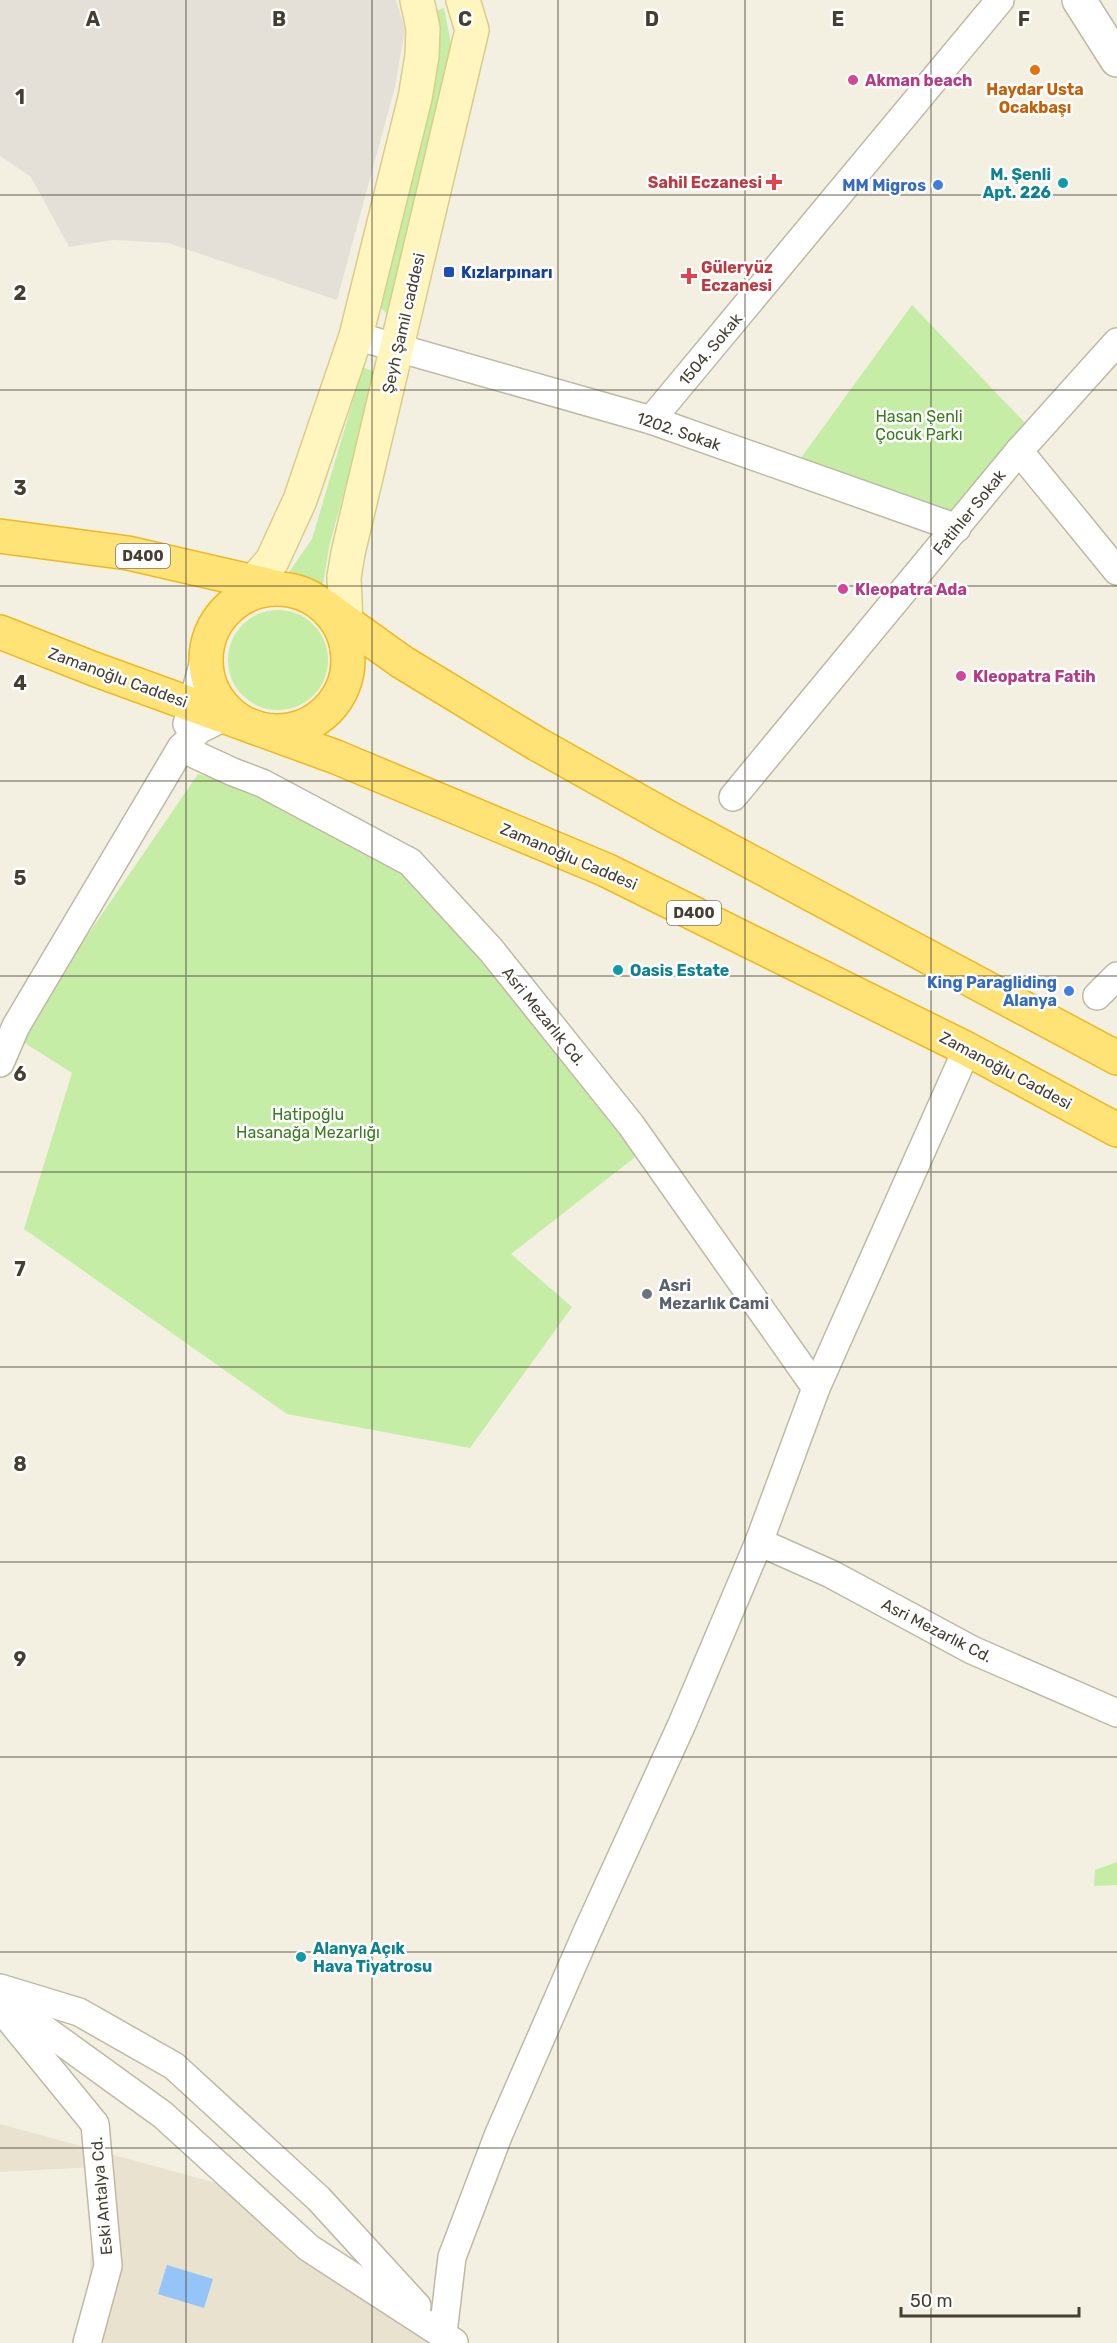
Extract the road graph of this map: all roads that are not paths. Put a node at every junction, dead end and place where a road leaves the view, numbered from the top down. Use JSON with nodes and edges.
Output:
{"nodes":[{"id":1,"x":417,"y":0,"type":"edge"},
{"id":2,"x":464,"y":0,"type":"edge"},
{"id":3,"x":1000,"y":0,"type":"edge"},
{"id":4,"x":1079,"y":0,"type":"edge"},
{"id":5,"x":1117,"y":60,"type":"edge"},
{"id":6,"x":356,"y":336,"type":"junction"},
{"id":7,"x":1117,"y":342,"type":"edge"},
{"id":8,"x":396,"y":348,"type":"junction"},
{"id":9,"x":651,"y":420,"type":"junction"},
{"id":10,"x":1019,"y":451,"type":"junction"},
{"id":11,"x":957,"y":528,"type":"junction"},
{"id":12,"x":0,"y":536,"type":"edge"},
{"id":13,"x":1117,"y":571,"type":"edge"},
{"id":14,"x":258,"y":590,"type":"junction"},
{"id":15,"x":340,"y":626,"type":"junction"},
{"id":16,"x":0,"y":632,"type":"edge"},
{"id":17,"x":205,"y":657,"type":"junction"},
{"id":18,"x":192,"y":705,"type":"junction"},
{"id":19,"x":225,"y":717,"type":"junction"},
{"id":20,"x":256,"y":728,"type":"junction"},
{"id":21,"x":181,"y":748,"type":"junction"},
{"id":22,"x":733,"y":797,"type":"dead end"},
{"id":23,"x":1117,"y":976,"type":"edge"},
{"id":24,"x":1097,"y":996,"type":"dead end"},
{"id":25,"x":967,"y":1049,"type":"junction"},
{"id":26,"x":1117,"y":1058,"type":"edge"},
{"id":27,"x":0,"y":1062,"type":"edge"},
{"id":28,"x":1117,"y":1130,"type":"edge"},
{"id":29,"x":816,"y":1388,"type":"junction"},
{"id":30,"x":759,"y":1542,"type":"junction"},
{"id":31,"x":1117,"y":1713,"type":"edge"},
{"id":32,"x":0,"y":1988,"type":"edge"},
{"id":33,"x":0,"y":1997,"type":"edge"},
{"id":34,"x":0,"y":2008,"type":"edge"},
{"id":35,"x":449,"y":2338,"type":"edge"},
{"id":36,"x":87,"y":2343,"type":"edge"}],
"edges":[{"from":1,"to":6,"type":"main road"},
{"from":2,"to":8,"type":"main road","name":"Şeyh Şamil caddesi"},
{"from":3,"to":9,"type":"street","name":"1504. Sokak"},
{"from":4,"to":5,"type":"street"},
{"from":6,"to":8,"type":"street","name":"1202. Sokak"},
{"from":6,"to":14,"type":"main road"},
{"from":7,"to":10,"type":"street","name":"Fatihler Sokak"},
{"from":8,"to":9,"type":"street","name":"1202. Sokak"},
{"from":8,"to":15,"type":"main road","name":"Şeyh Şamil caddesi"},
{"from":9,"to":11,"type":"street","name":"1202. Sokak"},
{"from":10,"to":11,"type":"street","name":"Fatihler Sokak"},
{"from":10,"to":13,"type":"street"},
{"from":11,"to":22,"type":"street","name":"Fatihler Sokak"},
{"from":12,"to":14,"type":"highway","number":"D400"},
{"from":14,"to":15,"type":"highway"},
{"from":14,"to":17,"type":"highway"},
{"from":15,"to":20,"type":"highway"},
{"from":15,"to":26,"type":"highway"},
{"from":16,"to":18,"type":"highway","name":"Zamanoğlu Caddesi","number":"D400"},
{"from":17,"to":18,"type":"street"},
{"from":17,"to":20,"type":"highway"},
{"from":18,"to":19,"type":"highway","name":"Zamanoğlu Caddesi","number":"D400"},
{"from":18,"to":21,"type":"street"},
{"from":19,"to":20,"type":"highway","name":"Zamanoğlu Caddesi","number":"D400"},
{"from":19,"to":21,"type":"street"},
{"from":20,"to":25,"type":"highway","name":"Zamanoğlu Caddesi","number":"D400"},
{"from":21,"to":27,"type":"street"},
{"from":21,"to":29,"type":"street","name":"Asri Mezarlık Cd."},
{"from":23,"to":24,"type":"street"},
{"from":25,"to":28,"type":"highway","name":"Zamanoğlu Caddesi","number":"D400"},
{"from":25,"to":29,"type":"street"},
{"from":29,"to":30,"type":"street"},
{"from":30,"to":31,"type":"street","name":"Asri Mezarlık Cd."},
{"from":30,"to":35,"type":"street"},
{"from":32,"to":35,"type":"street"},
{"from":33,"to":35,"type":"street"},
{"from":34,"to":36,"type":"street","name":"Eski Antalya Cd."}]}
